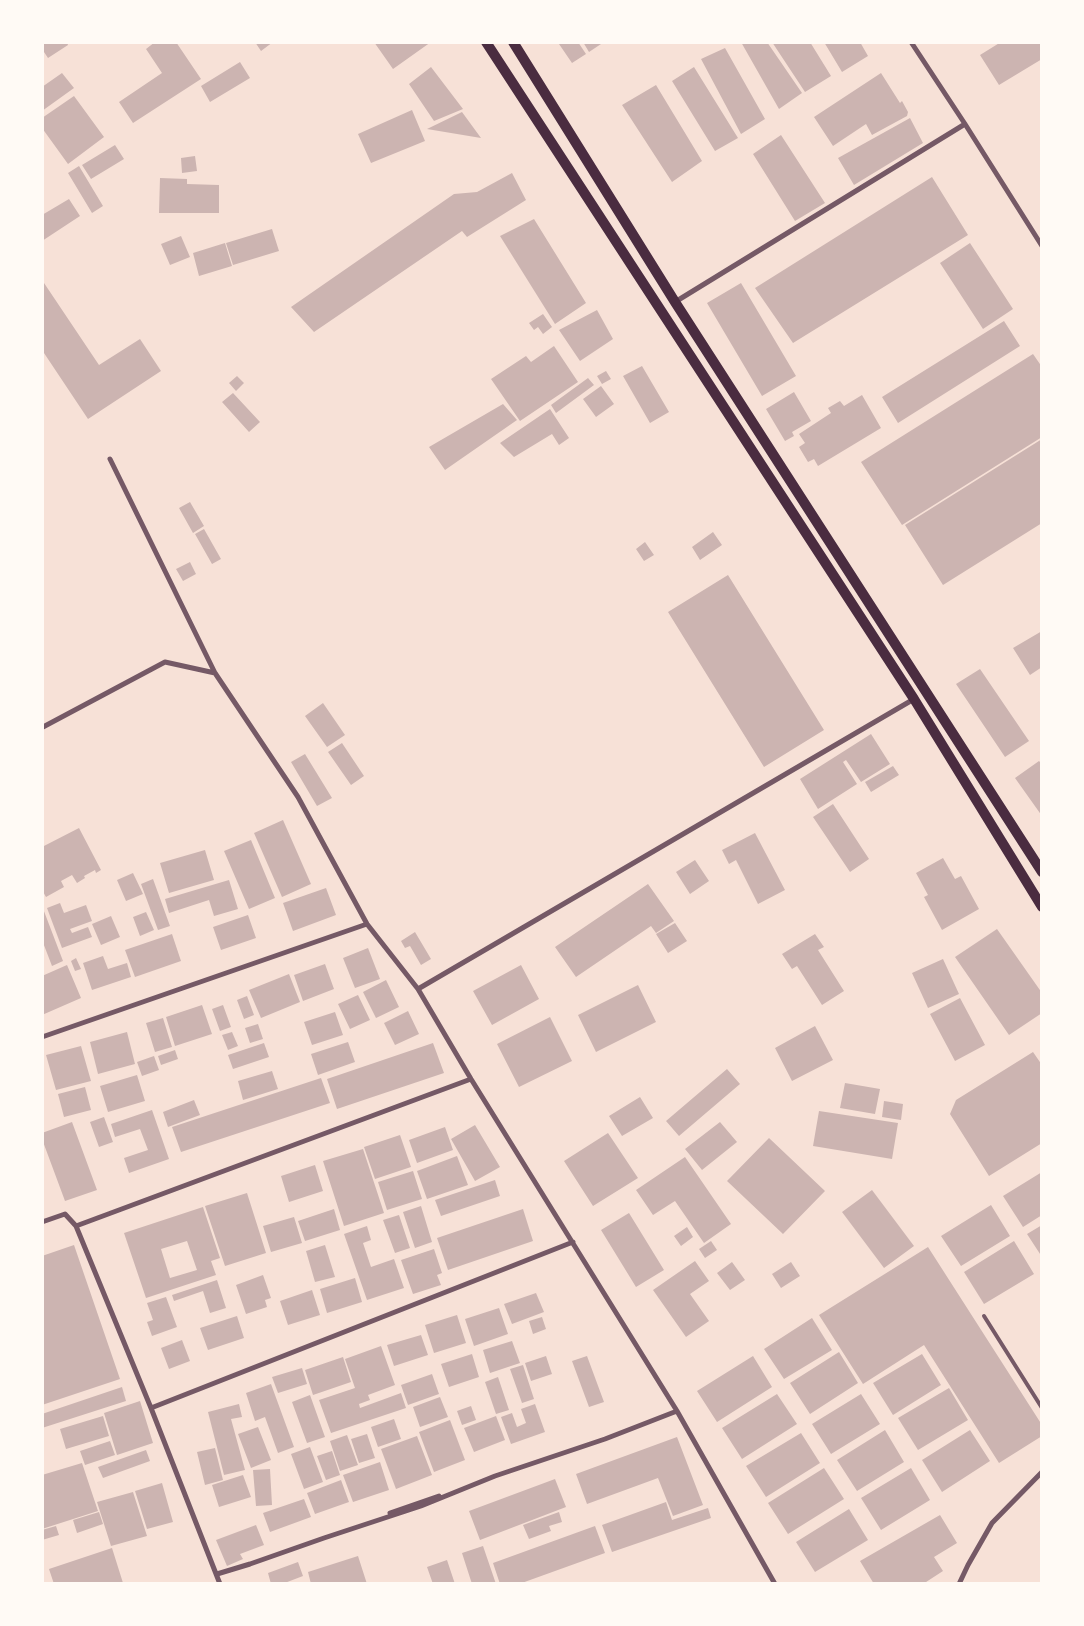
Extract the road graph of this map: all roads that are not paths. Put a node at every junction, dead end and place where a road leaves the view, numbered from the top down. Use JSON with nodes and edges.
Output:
{"nodes":[{"id":1,"x":486,"y":42,"type":"edge"},
{"id":2,"x":513,"y":42,"type":"edge"},
{"id":3,"x":910,"y":42,"type":"edge"},
{"id":4,"x":965,"y":124,"type":"junction"},
{"id":5,"x":1042,"y":246,"type":"edge"},
{"id":6,"x":675,"y":302,"type":"junction"},
{"id":7,"x":110,"y":459,"type":"dead end"},
{"id":8,"x":215,"y":673,"type":"junction"},
{"id":9,"x":914,"y":699,"type":"junction"},
{"id":10,"x":42,"y":726,"type":"edge"},
{"id":11,"x":1042,"y":872,"type":"edge"},
{"id":12,"x":1042,"y":908,"type":"edge"},
{"id":13,"x":367,"y":924,"type":"junction"},
{"id":14,"x":418,"y":988,"type":"junction"},
{"id":15,"x":42,"y":1037,"type":"edge"},
{"id":16,"x":471,"y":1079,"type":"junction"},
{"id":17,"x":42,"y":1222,"type":"edge"},
{"id":18,"x":76,"y":1226,"type":"junction"},
{"id":19,"x":573,"y":1242,"type":"junction"},
{"id":20,"x":984,"y":1316,"type":"dead end"},
{"id":21,"x":152,"y":1408,"type":"junction"},
{"id":22,"x":1042,"y":1408,"type":"edge"},
{"id":23,"x":677,"y":1411,"type":"junction"},
{"id":24,"x":1042,"y":1472,"type":"edge"},
{"id":25,"x":217,"y":1574,"type":"junction"},
{"id":26,"x":220,"y":1584,"type":"edge"},
{"id":27,"x":775,"y":1584,"type":"edge"},
{"id":28,"x":959,"y":1584,"type":"edge"}],
"edges":[{"from":1,"to":9,"type":"main road"},
{"from":2,"to":6,"type":"main road"},
{"from":3,"to":4,"type":"street"},
{"from":4,"to":5,"type":"street"},
{"from":4,"to":6,"type":"street"},
{"from":6,"to":11,"type":"main road"},
{"from":7,"to":8,"type":"street"},
{"from":8,"to":10,"type":"street"},
{"from":8,"to":13,"type":"street"},
{"from":9,"to":12,"type":"main road"},
{"from":9,"to":14,"type":"street"},
{"from":13,"to":14,"type":"street"},
{"from":13,"to":15,"type":"street"},
{"from":14,"to":16,"type":"street"},
{"from":16,"to":18,"type":"street"},
{"from":16,"to":19,"type":"street"},
{"from":17,"to":18,"type":"street"},
{"from":18,"to":21,"type":"street"},
{"from":19,"to":21,"type":"street"},
{"from":19,"to":23,"type":"street"},
{"from":20,"to":22,"type":"lane"},
{"from":21,"to":25,"type":"street"},
{"from":23,"to":25,"type":"street"},
{"from":23,"to":27,"type":"street"},
{"from":24,"to":28,"type":"street"},
{"from":25,"to":26,"type":"street"}]}
